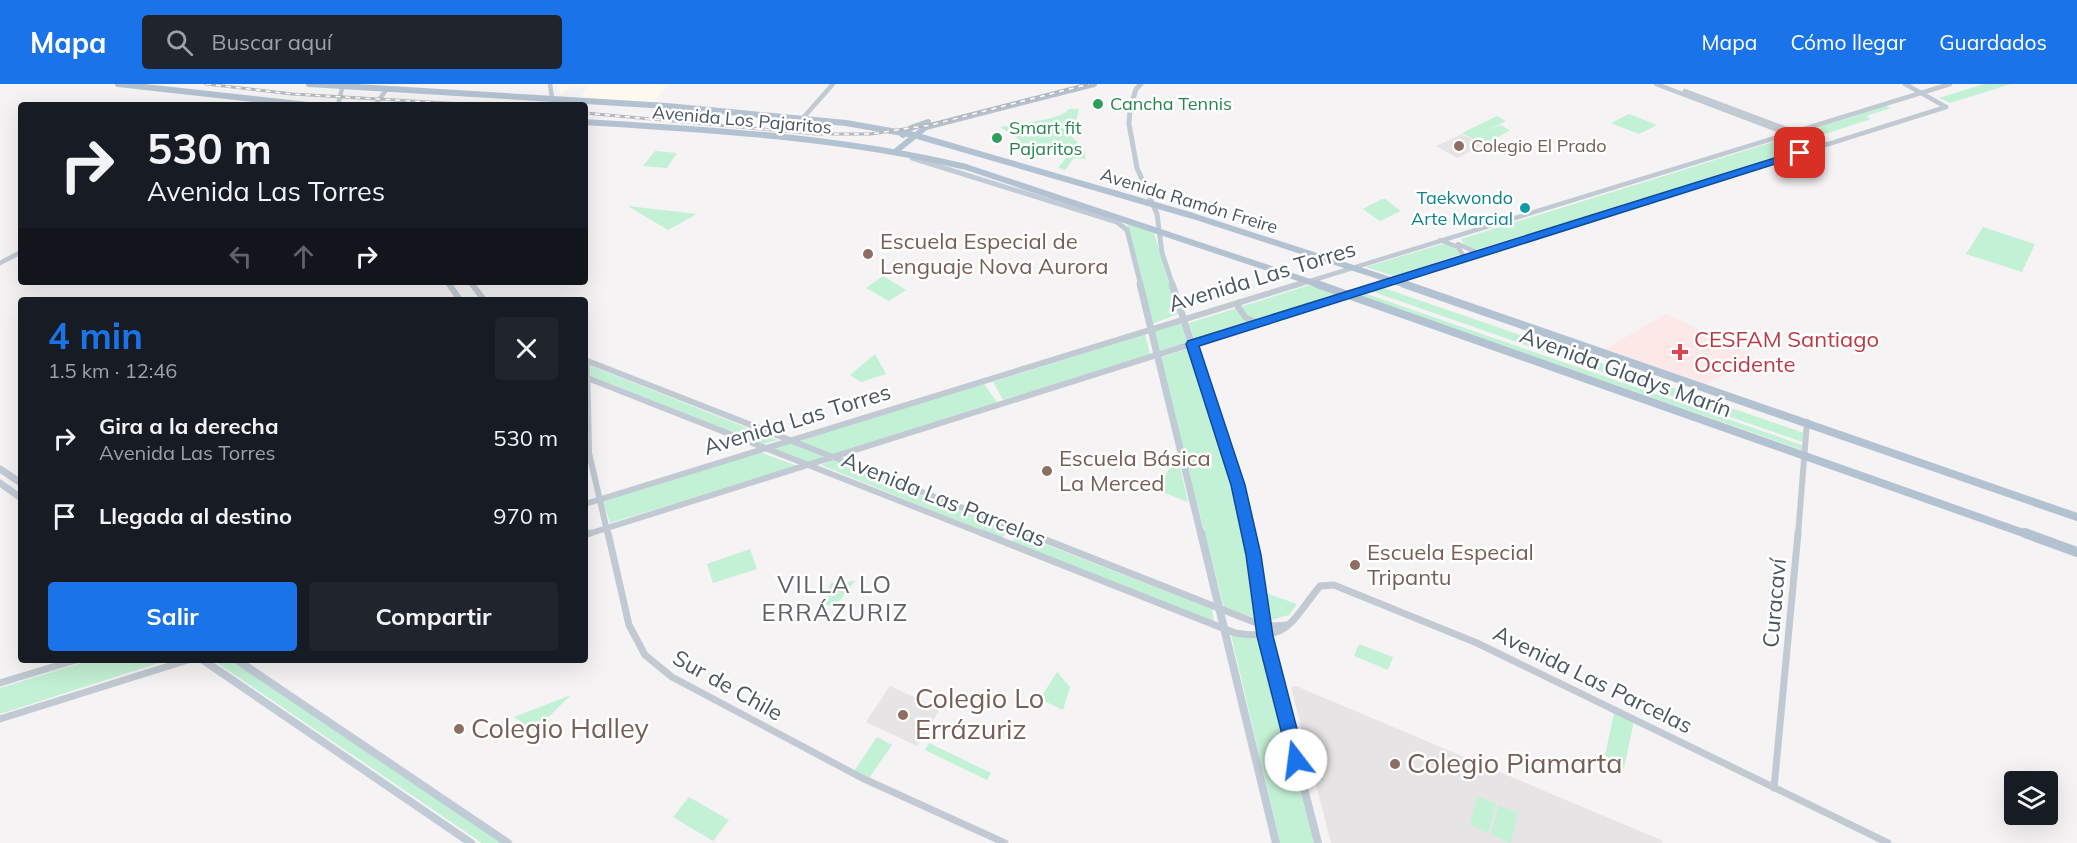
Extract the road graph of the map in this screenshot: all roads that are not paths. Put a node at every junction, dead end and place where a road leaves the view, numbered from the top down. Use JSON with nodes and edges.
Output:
{"nodes":[{"id":1,"x":118,"y":84,"type":"edge"},
{"id":2,"x":309,"y":84,"type":"edge"},
{"id":3,"x":550,"y":84,"type":"edge"},
{"id":4,"x":833,"y":84,"type":"edge"},
{"id":5,"x":1072,"y":84,"type":"edge"},
{"id":6,"x":1094,"y":84,"type":"edge"},
{"id":7,"x":1141,"y":84,"type":"edge"},
{"id":8,"x":1656,"y":84,"type":"edge"},
{"id":9,"x":1667,"y":84,"type":"edge"},
{"id":10,"x":1905,"y":84,"type":"edge"},
{"id":11,"x":1950,"y":84,"type":"edge"},
{"id":12,"x":343,"y":85,"type":"edge"},
{"id":13,"x":387,"y":89,"type":"junction"},
{"id":14,"x":1921,"y":93,"type":"junction"},
{"id":15,"x":552,"y":98,"type":"junction"},
{"id":16,"x":281,"y":102,"type":"edge"},
{"id":17,"x":339,"y":102,"type":"edge"},
{"id":18,"x":377,"y":102,"type":"edge"},
{"id":19,"x":550,"y":102,"type":"edge"},
{"id":20,"x":803,"y":118,"type":"junction"},
{"id":21,"x":588,"y":122,"type":"edge"},
{"id":22,"x":1793,"y":132,"type":"junction"},
{"id":23,"x":905,"y":133,"type":"junction"},
{"id":24,"x":1786,"y":134,"type":"junction"},
{"id":25,"x":914,"y":135,"type":"junction"},
{"id":26,"x":1824,"y":146,"type":"junction"},
{"id":27,"x":894,"y":151,"type":"junction"},
{"id":28,"x":1150,"y":197,"type":"junction"},
{"id":29,"x":1141,"y":201,"type":"junction"},
{"id":30,"x":1154,"y":205,"type":"junction"},
{"id":31,"x":1160,"y":232,"type":"junction"},
{"id":32,"x":1452,"y":236,"type":"junction"},
{"id":33,"x":1440,"y":240,"type":"junction"},
{"id":34,"x":18,"y":253,"type":"edge"},
{"id":35,"x":1479,"y":253,"type":"junction"},
{"id":36,"x":1465,"y":258,"type":"junction"},
{"id":37,"x":0,"y":262,"type":"edge"},
{"id":38,"x":1351,"y":268,"type":"junction"},
{"id":39,"x":1308,"y":281,"type":"junction"},
{"id":40,"x":1394,"y":281,"type":"junction"},
{"id":41,"x":1350,"y":295,"type":"junction"},
{"id":42,"x":1240,"y":302,"type":"junction"},
{"id":43,"x":1184,"y":319,"type":"junction"},
{"id":44,"x":1258,"y":324,"type":"junction"},
{"id":45,"x":1153,"y":328,"type":"junction"},
{"id":46,"x":1192,"y":344,"type":"junction"},
{"id":47,"x":1159,"y":354,"type":"junction"},
{"id":48,"x":588,"y":361,"type":"edge"},
{"id":49,"x":588,"y":378,"type":"edge"},
{"id":50,"x":588,"y":422,"type":"edge"},
{"id":51,"x":1806,"y":422,"type":"junction"},
{"id":52,"x":790,"y":440,"type":"junction"},
{"id":53,"x":764,"y":448,"type":"junction"},
{"id":54,"x":1805,"y":455,"type":"junction"},
{"id":55,"x":834,"y":457,"type":"junction"},
{"id":56,"x":809,"y":466,"type":"junction"},
{"id":57,"x":0,"y":469,"type":"edge"},
{"id":58,"x":18,"y":481,"type":"edge"},
{"id":59,"x":0,"y":483,"type":"edge"},
{"id":60,"x":18,"y":496,"type":"edge"},
{"id":61,"x":600,"y":499,"type":"junction"},
{"id":62,"x":588,"y":503,"type":"edge"},
{"id":63,"x":2077,"y":516,"type":"edge"},
{"id":64,"x":606,"y":528,"type":"junction"},
{"id":65,"x":588,"y":534,"type":"edge"},
{"id":66,"x":2077,"y":552,"type":"edge"},
{"id":67,"x":1220,"y":608,"type":"junction"},
{"id":68,"x":1258,"y":623,"type":"junction"},
{"id":69,"x":1291,"y":624,"type":"junction"},
{"id":70,"x":1226,"y":630,"type":"junction"},
{"id":71,"x":1261,"y":636,"type":"junction"},
{"id":72,"x":66,"y":663,"type":"edge"},
{"id":73,"x":178,"y":663,"type":"edge"},
{"id":74,"x":207,"y":663,"type":"edge"},
{"id":75,"x":241,"y":663,"type":"edge"},
{"id":76,"x":0,"y":683,"type":"edge"},
{"id":77,"x":0,"y":719,"type":"edge"},
{"id":78,"x":1774,"y":788,"type":"junction"},
{"id":79,"x":471,"y":843,"type":"edge"},
{"id":80,"x":508,"y":843,"type":"edge"},
{"id":81,"x":1005,"y":843,"type":"edge"},
{"id":82,"x":1276,"y":843,"type":"edge"},
{"id":83,"x":1318,"y":843,"type":"edge"},
{"id":84,"x":1888,"y":843,"type":"edge"}],
"edges":[{"from":1,"to":16,"type":"main road"},
{"from":2,"to":12,"type":"main road","name":"Avenida Los Pajaritos"},
{"from":3,"to":15,"type":"street"},
{"from":4,"to":20,"type":"street"},
{"from":5,"to":23,"type":"main road"},
{"from":6,"to":25,"type":"main road"},
{"from":7,"to":28,"type":"main road"},
{"from":8,"to":24,"type":"street"},
{"from":9,"to":22,"type":"street"},
{"from":10,"to":14,"type":"street"},
{"from":11,"to":14,"type":"street","name":"Avenida Las Torres"},
{"from":12,"to":13,"type":"main road","name":"Avenida Los Pajaritos"},
{"from":12,"to":17,"type":"street"},
{"from":13,"to":15,"type":"main road","name":"Avenida Los Pajaritos"},
{"from":13,"to":18,"type":"street"},
{"from":14,"to":22,"type":"street","name":"Avenida Las Torres"},
{"from":14,"to":26,"type":"street","name":"Avenida Las Torres"},
{"from":15,"to":19,"type":"main road"},
{"from":15,"to":20,"type":"main road","name":"Avenida Los Pajaritos"},
{"from":20,"to":23,"type":"main road","name":"Avenida Los Pajaritos"},
{"from":21,"to":27,"type":"main road","name":"Avenida Los Pajaritos"},
{"from":22,"to":24,"type":"street","name":"Avenida Las Torres"},
{"from":22,"to":26,"type":"street"},
{"from":23,"to":25,"type":"main road","name":"Avenida Los Pajaritos"},
{"from":23,"to":27,"type":"main road"},
{"from":24,"to":26,"type":"street"},
{"from":24,"to":32,"type":"street","name":"Avenida Las Torres"},
{"from":25,"to":27,"type":"main road"},
{"from":25,"to":29,"type":"main road","name":"Avenida Ramón Freire"},
{"from":26,"to":35,"type":"street","name":"Avenida Las Torres"},
{"from":27,"to":31,"type":"main road","name":"Avenida Los Pajaritos"},
{"from":27,"to":45,"type":"main road","name":"Avenida Los Pajaritos"},
{"from":28,"to":29,"type":"main road"},
{"from":28,"to":30,"type":"main road"},
{"from":29,"to":30,"type":"main road","name":"Avenida Ramón Freire"},
{"from":30,"to":31,"type":"main road"},
{"from":30,"to":38,"type":"main road","name":"Avenida Ramón Freire"},
{"from":31,"to":39,"type":"main road","name":"Avenida Gladys Marín"},
{"from":31,"to":43,"type":"main road"},
{"from":32,"to":33,"type":"street","name":"Avenida Las Torres"},
{"from":32,"to":35,"type":"street"},
{"from":33,"to":36,"type":"street"},
{"from":33,"to":38,"type":"street","name":"Avenida Las Torres"},
{"from":34,"to":37,"type":"street"},
{"from":35,"to":36,"type":"street","name":"Avenida Las Torres"},
{"from":36,"to":40,"type":"street","name":"Avenida Las Torres"},
{"from":38,"to":39,"type":"street","name":"Avenida Las Torres"},
{"from":38,"to":40,"type":"main road","name":"Avenida Gladys Marín"},
{"from":39,"to":41,"type":"main road","name":"Avenida Gladys Marín"},
{"from":39,"to":42,"type":"street","name":"Avenida Las Torres"},
{"from":40,"to":41,"type":"street","name":"Avenida Las Torres"},
{"from":40,"to":51,"type":"main road","name":"Avenida Gladys Marín"},
{"from":41,"to":44,"type":"street","name":"Avenida Las Torres"},
{"from":41,"to":54,"type":"main road","name":"Avenida Gladys Marín"},
{"from":42,"to":43,"type":"street","name":"Avenida Las Torres"},
{"from":42,"to":44,"type":"street"},
{"from":43,"to":45,"type":"street","name":"Avenida Las Torres"},
{"from":43,"to":46,"type":"main road"},
{"from":44,"to":46,"type":"street","name":"Avenida Las Torres"},
{"from":45,"to":47,"type":"main road"},
{"from":45,"to":52,"type":"street","name":"Avenida Las Torres"},
{"from":46,"to":47,"type":"street","name":"Avenida Las Torres"},
{"from":46,"to":68,"type":"main road"},
{"from":47,"to":55,"type":"street","name":"Avenida Las Torres"},
{"from":47,"to":67,"type":"main road"},
{"from":48,"to":52,"type":"street","name":"Avenida Las Parcelas"},
{"from":49,"to":53,"type":"street","name":"Avenida Las Parcelas"},
{"from":50,"to":61,"type":"street","name":"Sur de Chile"},
{"from":51,"to":54,"type":"street","name":"Curacaví"},
{"from":51,"to":63,"type":"main road","name":"Avenida Gladys Marín"},
{"from":52,"to":53,"type":"street","name":"Avenida Las Torres"},
{"from":52,"to":55,"type":"street","name":"Avenida Las Parcelas"},
{"from":53,"to":56,"type":"street","name":"Avenida Las Parcelas"},
{"from":53,"to":61,"type":"street","name":"Avenida Las Torres"},
{"from":54,"to":66,"type":"main road","name":"Avenida Gladys Marín"},
{"from":54,"to":78,"type":"street","name":"Curacaví"},
{"from":55,"to":56,"type":"street","name":"Avenida Las Torres"},
{"from":55,"to":67,"type":"street","name":"Avenida Las Parcelas"},
{"from":56,"to":64,"type":"street","name":"Avenida Las Torres"},
{"from":56,"to":70,"type":"street","name":"Avenida Las Parcelas"},
{"from":57,"to":58,"type":"main road"},
{"from":59,"to":60,"type":"main road"},
{"from":61,"to":62,"type":"street","name":"Avenida Las Torres"},
{"from":61,"to":64,"type":"street","name":"Sur de Chile"},
{"from":64,"to":65,"type":"street","name":"Avenida Las Torres"},
{"from":64,"to":81,"type":"street","name":"Sur de Chile"},
{"from":67,"to":68,"type":"street","name":"Avenida Las Parcelas"},
{"from":67,"to":70,"type":"main road"},
{"from":68,"to":69,"type":"street","name":"Avenida Las Parcelas"},
{"from":68,"to":71,"type":"main road"},
{"from":69,"to":71,"type":"street","name":"Avenida Las Parcelas"},
{"from":69,"to":78,"type":"street","name":"Avenida Las Parcelas"},
{"from":70,"to":71,"type":"street","name":"Avenida Las Parcelas"},
{"from":70,"to":82,"type":"main road"},
{"from":71,"to":83,"type":"main road"},
{"from":72,"to":76,"type":"street"},
{"from":73,"to":77,"type":"street"},
{"from":74,"to":79,"type":"main road"},
{"from":75,"to":80,"type":"main road"},
{"from":78,"to":84,"type":"street","name":"Avenida Las Parcelas"}]}
